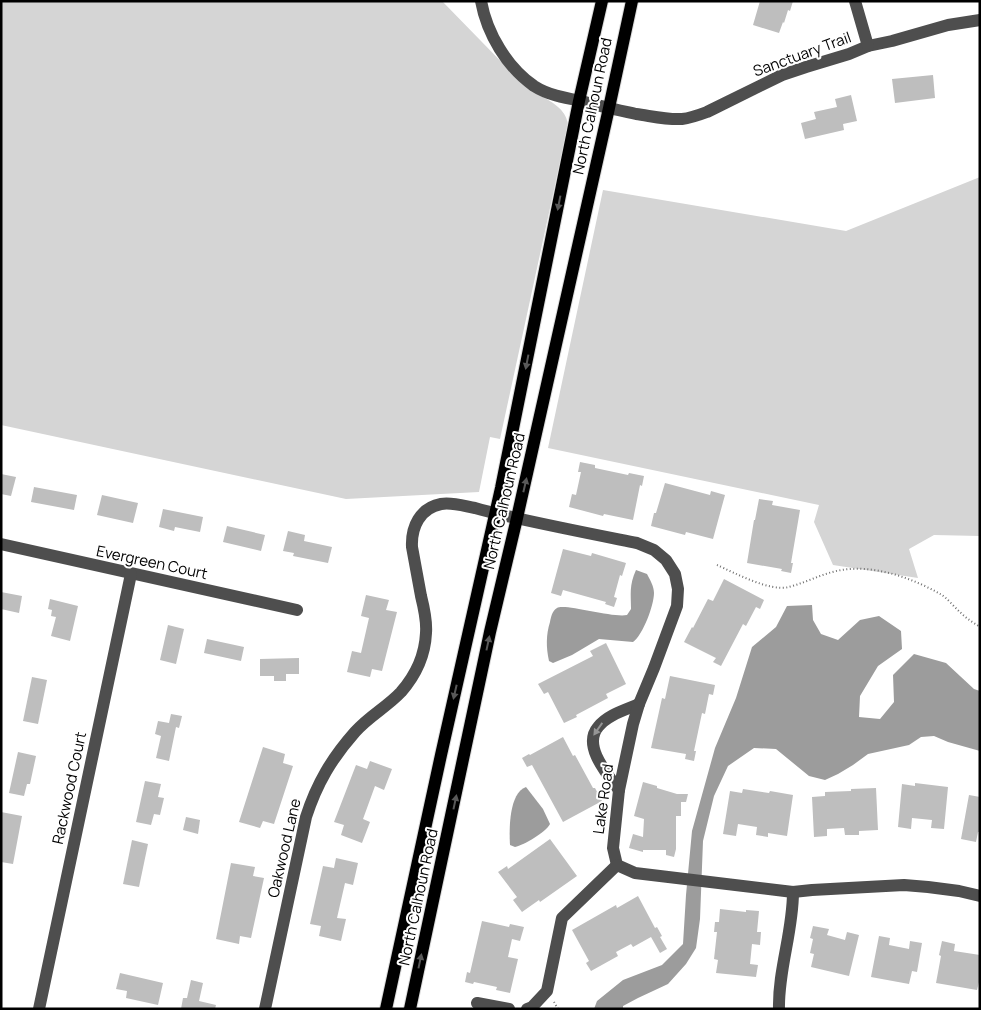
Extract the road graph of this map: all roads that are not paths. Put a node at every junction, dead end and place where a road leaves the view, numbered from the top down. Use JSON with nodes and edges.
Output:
{"nodes":[{"id":1,"x":481,"y":1,"type":"edge"},
{"id":2,"x":602,"y":1,"type":"edge"},
{"id":3,"x":632,"y":1,"type":"edge"},
{"id":4,"x":854,"y":1,"type":"edge"},
{"id":5,"x":980,"y":20,"type":"edge"},
{"id":6,"x":868,"y":46,"type":"junction"},
{"id":7,"x":579,"y":101,"type":"junction"},
{"id":8,"x":609,"y":108,"type":"junction"},
{"id":9,"x":495,"y":513,"type":"junction"},
{"id":10,"x":517,"y":518,"type":"junction"},
{"id":11,"x":1,"y":544,"type":"edge"},
{"id":12,"x":131,"y":574,"type":"junction"},
{"id":13,"x":297,"y":610,"type":"dead end"},
{"id":14,"x":639,"y":704,"type":"junction"},
{"id":15,"x":441,"y":755,"type":"junction"},
{"id":16,"x":464,"y":759,"type":"junction"},
{"id":17,"x":619,"y":790,"type":"junction"},
{"id":18,"x":617,"y":865,"type":"junction"},
{"id":19,"x":793,"y":892,"type":"junction"},
{"id":20,"x":980,"y":896,"type":"edge"},
{"id":21,"x":477,"y":1003,"type":"dead end"},
{"id":22,"x":39,"y":1009,"type":"edge"},
{"id":23,"x":265,"y":1009,"type":"edge"},
{"id":24,"x":386,"y":1009,"type":"edge"},
{"id":25,"x":410,"y":1009,"type":"edge"},
{"id":26,"x":509,"y":1009,"type":"edge"},
{"id":27,"x":527,"y":1009,"type":"edge"},
{"id":28,"x":779,"y":1009,"type":"edge"}],
"edges":[{"from":1,"to":7,"type":"street","name":"Sanctuary Trail"},
{"from":2,"to":7,"type":"main road","name":"North Calhoun Road"},
{"from":3,"to":8,"type":"main road","name":"North Calhoun Road"},
{"from":4,"to":6,"type":"street"},
{"from":5,"to":6,"type":"street","name":"Sanctuary Trail"},
{"from":6,"to":8,"type":"street","name":"Sanctuary Trail"},
{"from":7,"to":8,"type":"street","name":"Sanctuary Trail"},
{"from":7,"to":9,"type":"main road","name":"North Calhoun Road","one_way":true},
{"from":10,"to":8,"type":"main road","name":"North Calhoun Road","one_way":true},
{"from":9,"to":10,"type":"street","name":"Lake Road"},
{"from":9,"to":15,"type":"main road","name":"North Calhoun Road","one_way":true},
{"from":9,"to":23,"type":"street","name":"Oakwood Lane"},
{"from":10,"to":14,"type":"street","name":"Lake Road"},
{"from":16,"to":10,"type":"main road","name":"North Calhoun Road","one_way":true},
{"from":11,"to":12,"type":"street","name":"Evergreen Court"},
{"from":12,"to":13,"type":"street","name":"Evergreen Court"},
{"from":12,"to":22,"type":"street","name":"Rackwood Court"},
{"from":14,"to":17,"type":"street","name":"Lake Road"},
{"from":14,"to":17,"type":"street","one_way":true},
{"from":15,"to":16,"type":"main road"},
{"from":15,"to":24,"type":"main road","name":"North Calhoun Road"},
{"from":25,"to":16,"type":"main road","name":"North Calhoun Road","one_way":true},
{"from":17,"to":18,"type":"street","name":"Lake Road"},
{"from":18,"to":19,"type":"street"},
{"from":18,"to":27,"type":"street"},
{"from":19,"to":20,"type":"street"},
{"from":19,"to":28,"type":"street"},
{"from":21,"to":26,"type":"street"}]}
